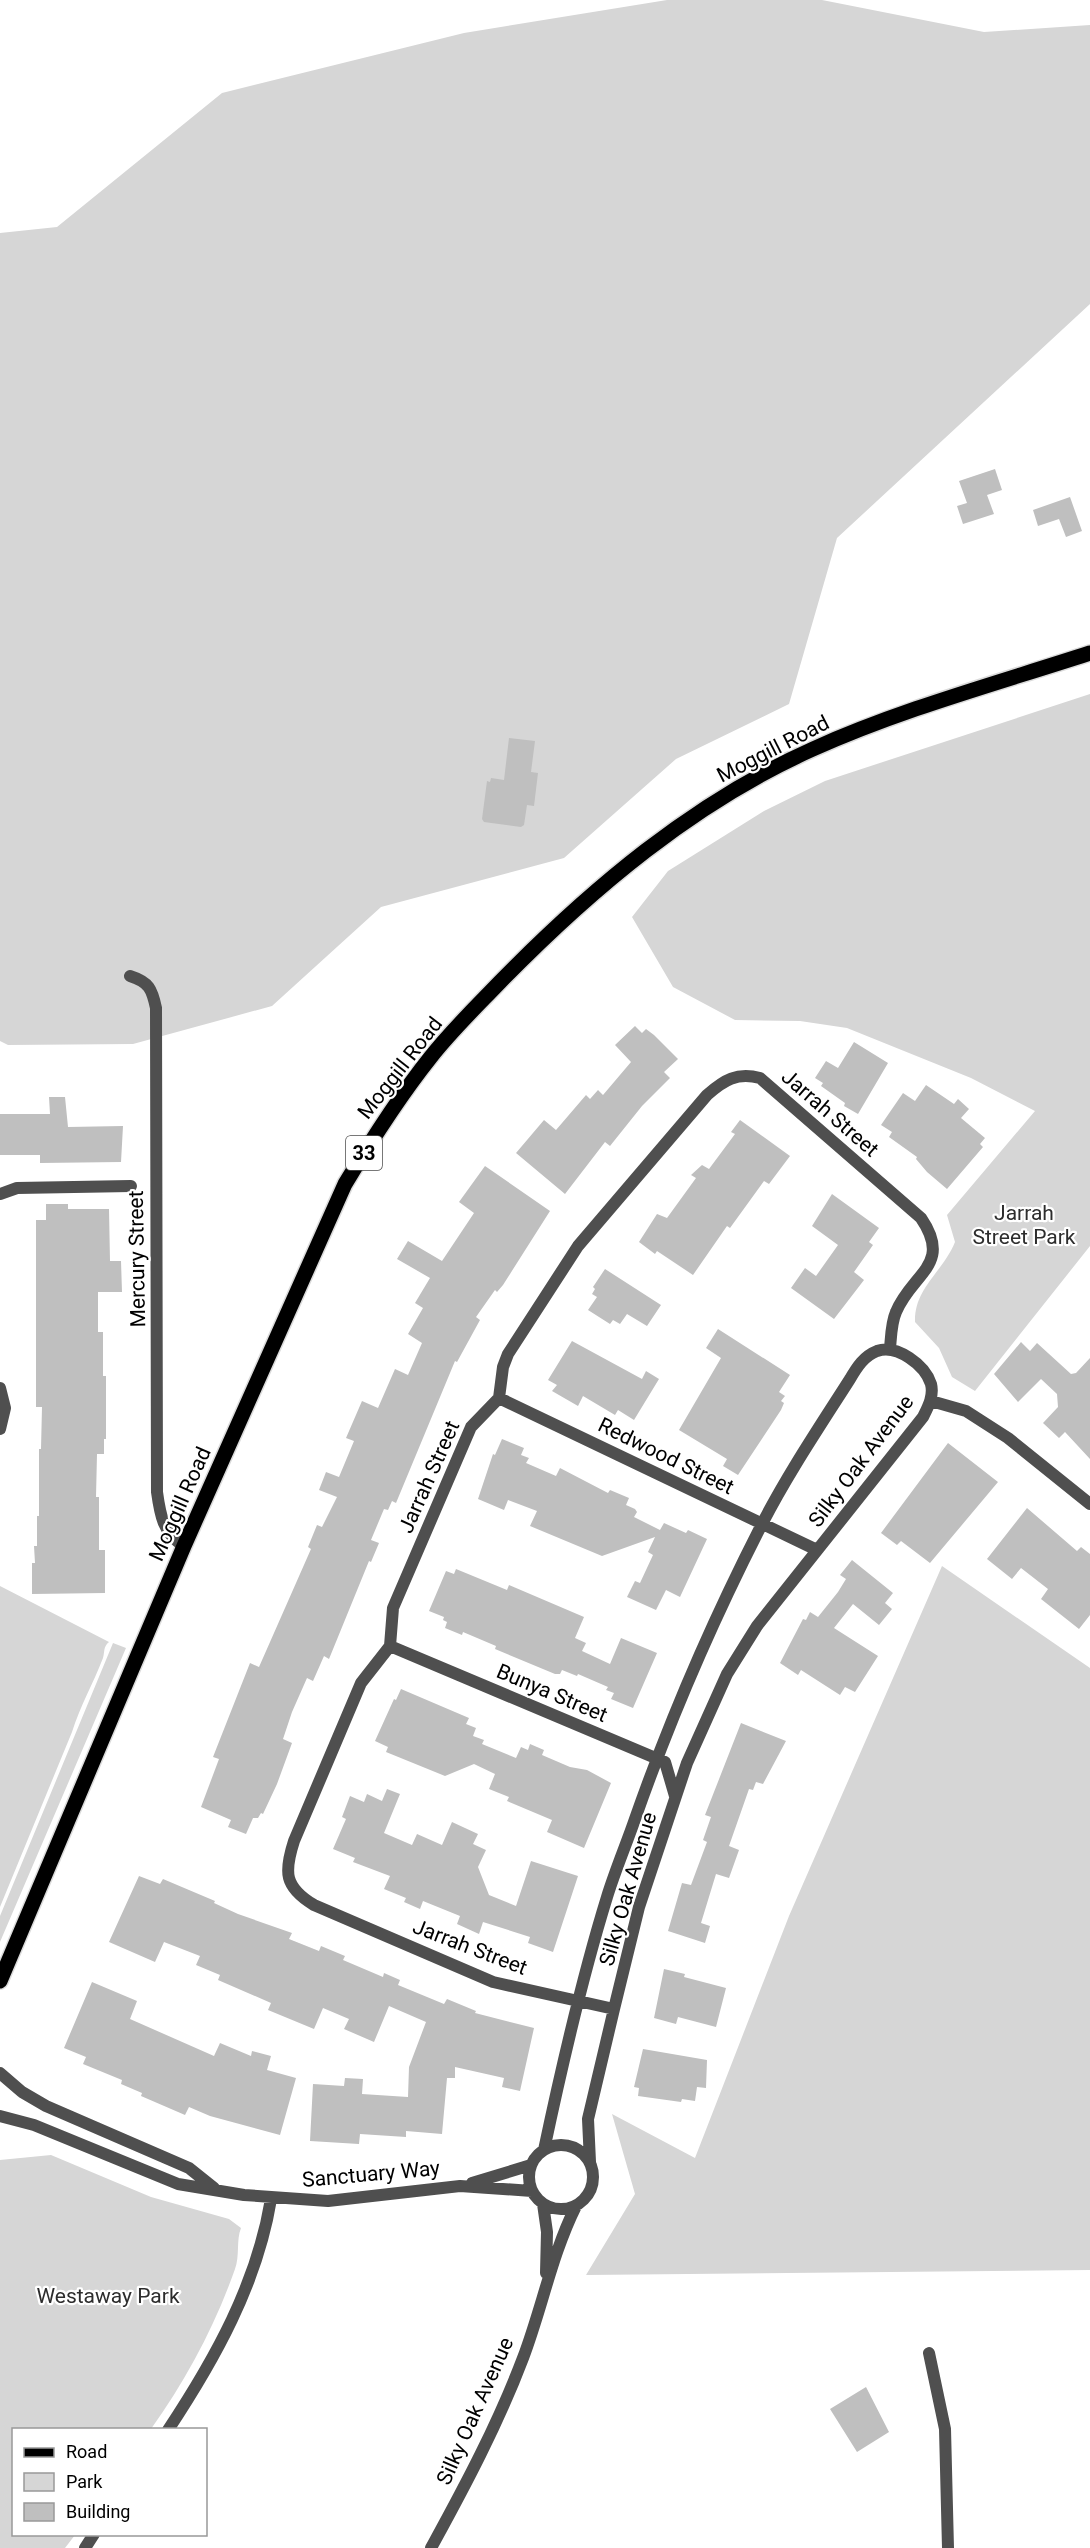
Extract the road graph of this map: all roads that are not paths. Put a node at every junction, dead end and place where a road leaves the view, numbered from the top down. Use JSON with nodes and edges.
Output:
{"nodes":[{"id":1,"x":1090,"y":653,"type":"edge"},
{"id":2,"x":130,"y":976,"type":"dead end"},
{"id":3,"x":131,"y":1186,"type":"dead end"},
{"id":4,"x":0,"y":1194,"type":"edge"},
{"id":5,"x":890,"y":1349,"type":"junction"},
{"id":6,"x":0,"y":1388,"type":"edge"},
{"id":7,"x":499,"y":1398,"type":"junction"},
{"id":8,"x":931,"y":1401,"type":"junction"},
{"id":9,"x":0,"y":1429,"type":"edge"},
{"id":10,"x":1090,"y":1504,"type":"edge"},
{"id":11,"x":762,"y":1524,"type":"junction"},
{"id":12,"x":184,"y":1546,"type":"junction"},
{"id":13,"x":817,"y":1550,"type":"junction"},
{"id":14,"x":390,"y":1646,"type":"junction"},
{"id":15,"x":656,"y":1758,"type":"junction"},
{"id":16,"x":675,"y":1796,"type":"junction"},
{"id":17,"x":0,"y":1982,"type":"edge"},
{"id":18,"x":577,"y":2001,"type":"junction"},
{"id":19,"x":614,"y":2009,"type":"junction"},
{"id":20,"x":0,"y":2073,"type":"edge"},
{"id":21,"x":0,"y":2115,"type":"edge"},
{"id":22,"x":544,"y":2150,"type":"junction"},
{"id":23,"x":590,"y":2162,"type":"junction"},
{"id":24,"x":531,"y":2165,"type":"junction"},
{"id":25,"x":460,"y":2186,"type":"junction"},
{"id":26,"x":215,"y":2189,"type":"junction"},
{"id":27,"x":532,"y":2191,"type":"junction"},
{"id":28,"x":271,"y":2199,"type":"junction"},
{"id":29,"x":543,"y":2204,"type":"junction"},
{"id":30,"x":576,"y":2206,"type":"junction"},
{"id":31,"x":546,"y":2286,"type":"junction"},
{"id":32,"x":929,"y":2353,"type":"dead end"},
{"id":33,"x":169,"y":2428,"type":"edge"},
{"id":34,"x":93,"y":2536,"type":"edge"},
{"id":35,"x":84,"y":2548,"type":"edge"},
{"id":36,"x":431,"y":2548,"type":"edge"},
{"id":37,"x":948,"y":2548,"type":"edge"}],
"edges":[{"from":1,"to":12,"type":"main road","name":"Moggill Road","number":"33"},
{"from":2,"to":12,"type":"street","name":"Mercury Street"},
{"from":3,"to":4,"type":"street"},
{"from":5,"to":7,"type":"street","name":"Jarrah Street"},
{"from":5,"to":8,"type":"street","name":"Silky Oak Avenue"},
{"from":5,"to":11,"type":"street","name":"Silky Oak Avenue"},
{"from":6,"to":9,"type":"street"},
{"from":7,"to":11,"type":"street","name":"Redwood Street"},
{"from":7,"to":14,"type":"street","name":"Jarrah Street"},
{"from":8,"to":10,"type":"street"},
{"from":8,"to":13,"type":"street","name":"Silky Oak Avenue"},
{"from":11,"to":13,"type":"street","name":"Redwood Street"},
{"from":11,"to":15,"type":"street","name":"Silky Oak Avenue"},
{"from":12,"to":17,"type":"main road","name":"Moggill Road","number":"33"},
{"from":13,"to":16,"type":"street","name":"Silky Oak Avenue"},
{"from":14,"to":15,"type":"street","name":"Bunya Street"},
{"from":14,"to":18,"type":"street","name":"Jarrah Street"},
{"from":15,"to":16,"type":"street"},
{"from":15,"to":18,"type":"street","name":"Silky Oak Avenue"},
{"from":16,"to":19,"type":"street","name":"Silky Oak Avenue"},
{"from":18,"to":19,"type":"street","name":"Jarrah Street"},
{"from":18,"to":22,"type":"street","name":"Silky Oak Avenue"},
{"from":19,"to":23,"type":"street","name":"Silky Oak Avenue"},
{"from":20,"to":26,"type":"street","name":"Sanctuary Way"},
{"from":21,"to":26,"type":"street","name":"Sanctuary Way"},
{"from":22,"to":23,"type":"street"},
{"from":22,"to":24,"type":"street","name":"Silky Oak Avenue"},
{"from":23,"to":30,"type":"street","name":"Silky Oak Avenue"},
{"from":24,"to":25,"type":"street"},
{"from":24,"to":27,"type":"street"},
{"from":25,"to":27,"type":"street","name":"Sanctuary Way"},
{"from":25,"to":28,"type":"street","name":"Sanctuary Way"},
{"from":26,"to":28,"type":"street","name":"Sanctuary Way"},
{"from":27,"to":29,"type":"street"},
{"from":28,"to":33,"type":"street"},
{"from":29,"to":30,"type":"street"},
{"from":29,"to":31,"type":"street","name":"Silky Oak Avenue"},
{"from":30,"to":31,"type":"street","name":"Silky Oak Avenue"},
{"from":31,"to":36,"type":"street","name":"Silky Oak Avenue"},
{"from":32,"to":37,"type":"street"},
{"from":34,"to":35,"type":"street"}]}
